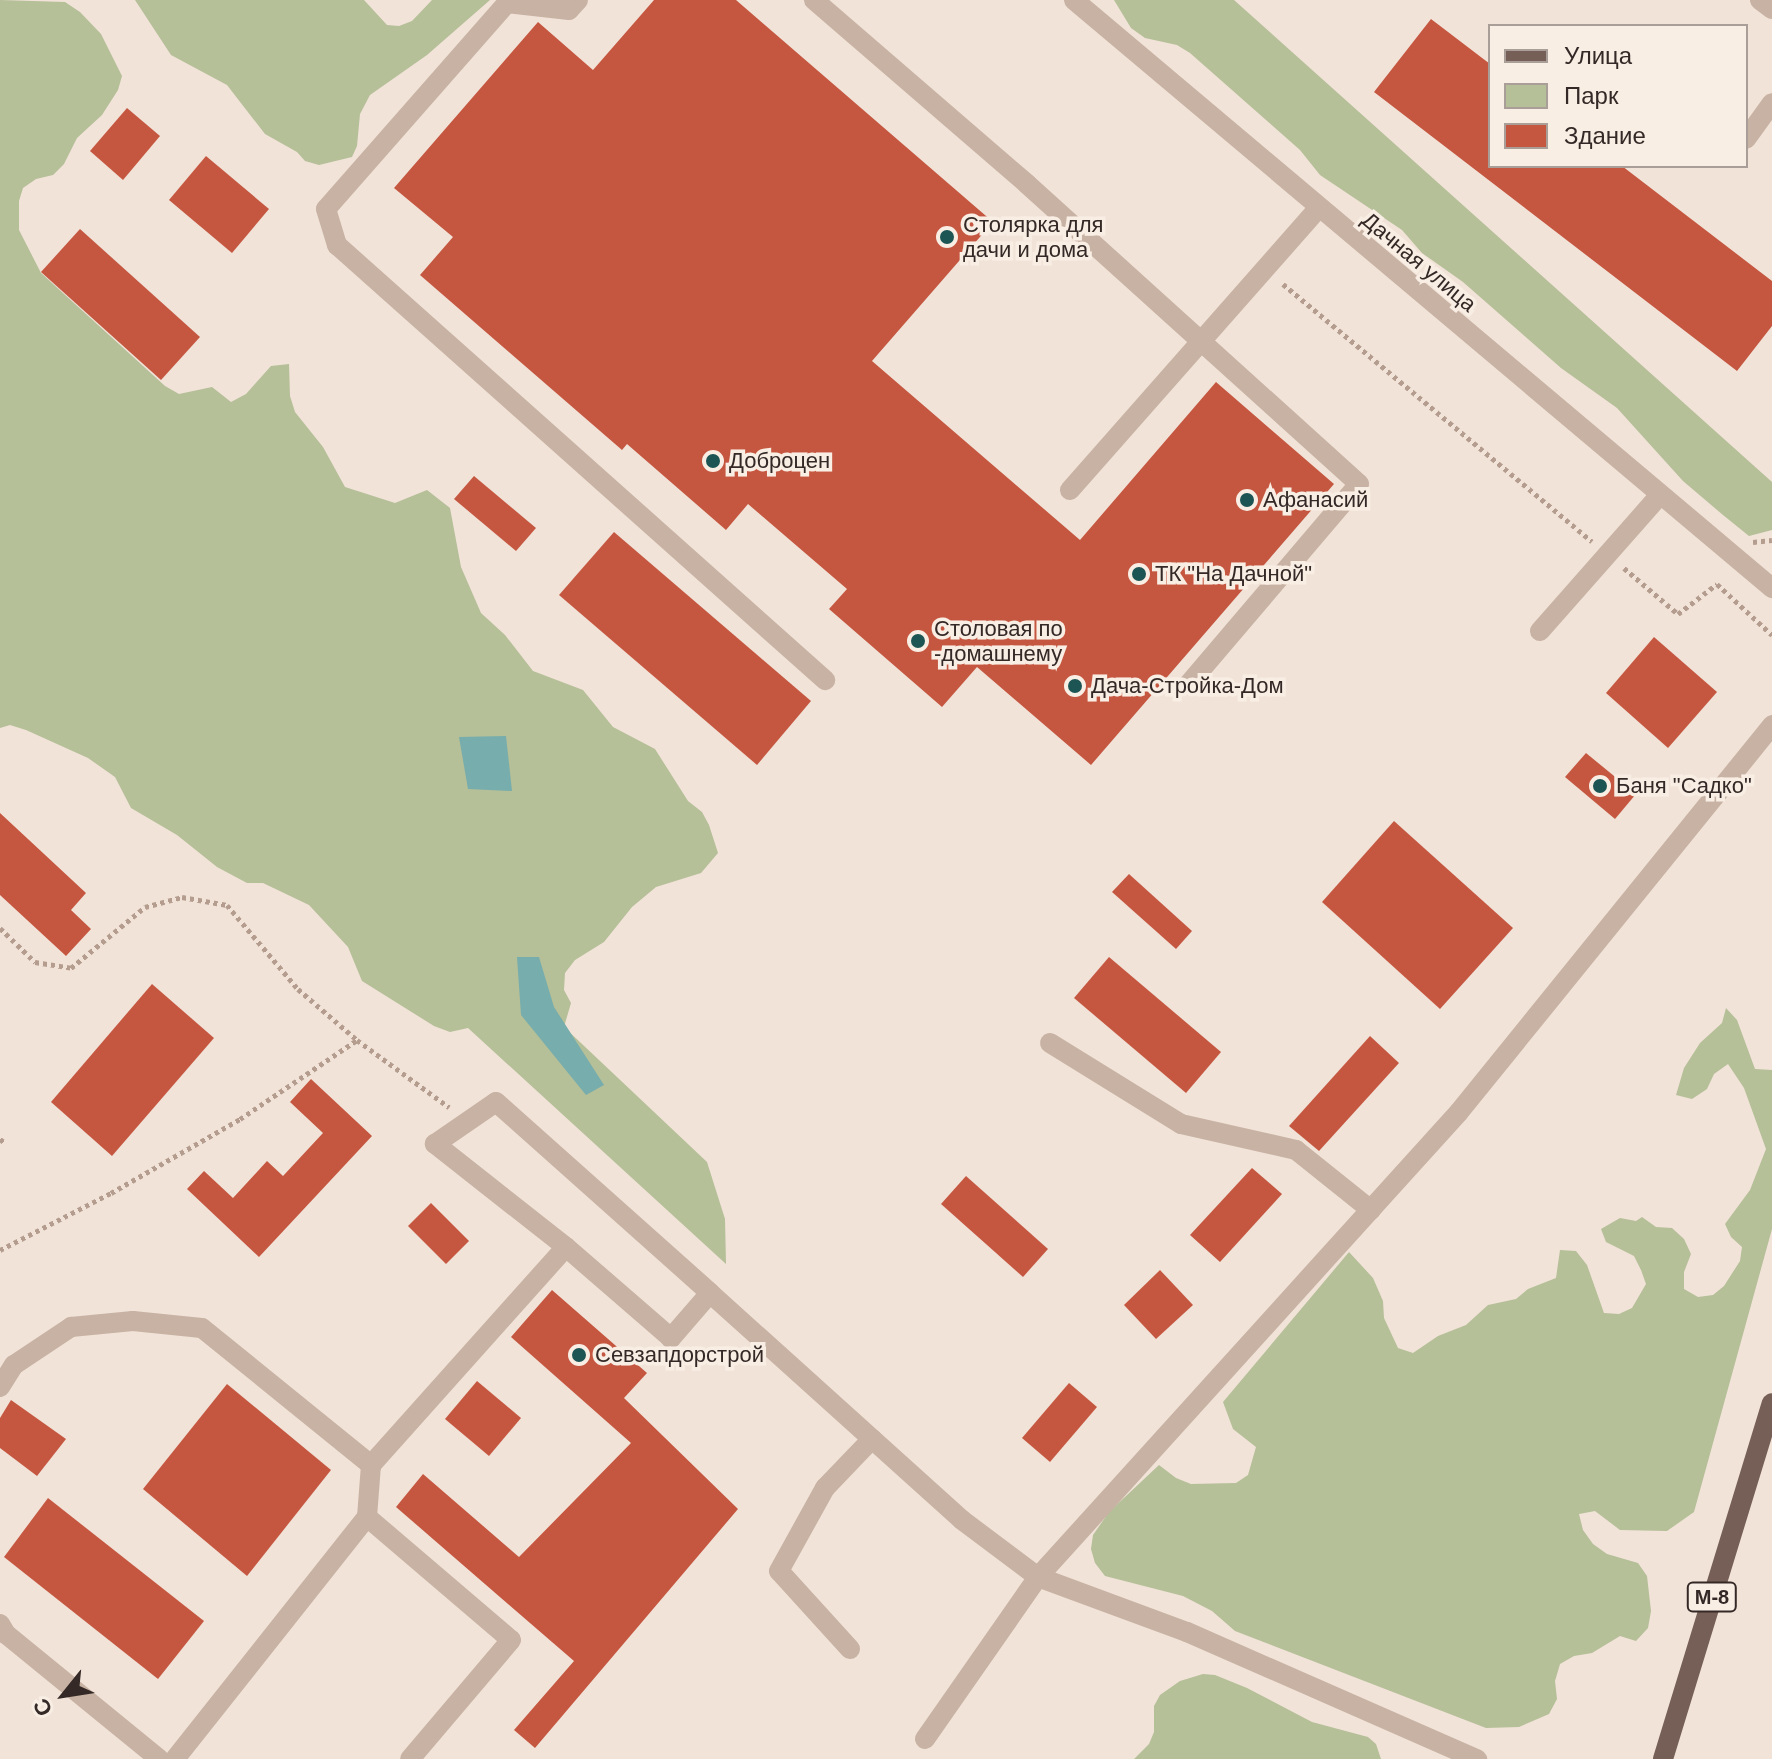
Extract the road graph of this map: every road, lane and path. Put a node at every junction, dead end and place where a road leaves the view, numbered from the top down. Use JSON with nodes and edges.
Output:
{"nodes":[{"id":1,"x":578,"y":0,"type":"edge"},
{"id":2,"x":814,"y":0,"type":"edge"},
{"id":3,"x":1074,"y":0,"type":"edge"},
{"id":4,"x":1760,"y":0,"type":"edge"},
{"id":5,"x":1772,"y":9,"type":"edge"},
{"id":6,"x":1772,"y":103,"type":"edge"},
{"id":7,"x":1748,"y":136,"type":"edge"},
{"id":8,"x":1318,"y":209,"type":"junction"},
{"id":9,"x":1265,"y":270,"type":"junction"},
{"id":10,"x":1200,"y":343,"type":"junction"},
{"id":11,"x":1070,"y":490,"type":"dead end"},
{"id":12,"x":1660,"y":495,"type":"junction"},
{"id":13,"x":1608,"y":554,"type":"junction"},
{"id":14,"x":1735,"y":558,"type":"junction"},
{"id":15,"x":1772,"y":567,"type":"edge"},
{"id":16,"x":1772,"y":588,"type":"edge"},
{"id":17,"x":1540,"y":631,"type":"dead end"},
{"id":18,"x":1772,"y":635,"type":"edge"},
{"id":19,"x":825,"y":680,"type":"dead end"},
{"id":20,"x":1189,"y":684,"type":"dead end"},
{"id":21,"x":1772,"y":725,"type":"edge"},
{"id":22,"x":0,"y":928,"type":"edge"},
{"id":23,"x":357,"y":1040,"type":"junction"},
{"id":24,"x":1050,"y":1043,"type":"dead end"},
{"id":25,"x":468,"y":1122,"type":"junction"},
{"id":26,"x":1371,"y":1210,"type":"junction"},
{"id":27,"x":566,"y":1247,"type":"junction"},
{"id":28,"x":0,"y":1250,"type":"edge"},
{"id":29,"x":710,"y":1293,"type":"junction"},
{"id":30,"x":0,"y":1387,"type":"edge"},
{"id":31,"x":1772,"y":1403,"type":"edge"},
{"id":32,"x":872,"y":1439,"type":"junction"},
{"id":33,"x":371,"y":1465,"type":"junction"},
{"id":34,"x":367,"y":1517,"type":"junction"},
{"id":35,"x":1038,"y":1577,"type":"junction"},
{"id":36,"x":0,"y":1624,"type":"edge"},
{"id":37,"x":850,"y":1649,"type":"dead end"},
{"id":38,"x":925,"y":1739,"type":"dead end"},
{"id":39,"x":159,"y":1759,"type":"edge"},
{"id":40,"x":175,"y":1759,"type":"edge"},
{"id":41,"x":410,"y":1759,"type":"edge"},
{"id":42,"x":1477,"y":1759,"type":"edge"},
{"id":43,"x":1663,"y":1759,"type":"edge"}],
"edges":[{"from":1,"to":19,"type":"street"},
{"from":2,"to":10,"type":"street"},
{"from":3,"to":8,"type":"street","name":"Дачная улица"},
{"from":4,"to":5,"type":"street"},
{"from":6,"to":7,"type":"street"},
{"from":8,"to":9,"type":"street"},
{"from":8,"to":12,"type":"street","name":"Дачная улица"},
{"from":9,"to":10,"type":"street"},
{"from":9,"to":13,"type":"path"},
{"from":10,"to":11,"type":"street"},
{"from":10,"to":20,"type":"street"},
{"from":12,"to":13,"type":"street"},
{"from":12,"to":14,"type":"street","name":"Дачная улица"},
{"from":13,"to":17,"type":"street"},
{"from":13,"to":18,"type":"path"},
{"from":14,"to":15,"type":"street","name":"Дачная улица"},
{"from":14,"to":16,"type":"street","name":"Дачная улица"},
{"from":21,"to":26,"type":"street"},
{"from":22,"to":23,"type":"path"},
{"from":23,"to":25,"type":"path"},
{"from":23,"to":28,"type":"path"},
{"from":24,"to":26,"type":"street"},
{"from":25,"to":27,"type":"street"},
{"from":25,"to":29,"type":"street"},
{"from":26,"to":35,"type":"street"},
{"from":27,"to":29,"type":"street"},
{"from":27,"to":33,"type":"street"},
{"from":29,"to":32,"type":"street"},
{"from":30,"to":33,"type":"street"},
{"from":31,"to":43,"type":"main road","number":"М-8"},
{"from":32,"to":35,"type":"street"},
{"from":32,"to":37,"type":"street"},
{"from":33,"to":34,"type":"street"},
{"from":34,"to":40,"type":"street"},
{"from":34,"to":41,"type":"street"},
{"from":35,"to":38,"type":"street"},
{"from":35,"to":42,"type":"street"},
{"from":36,"to":39,"type":"street"}]}
